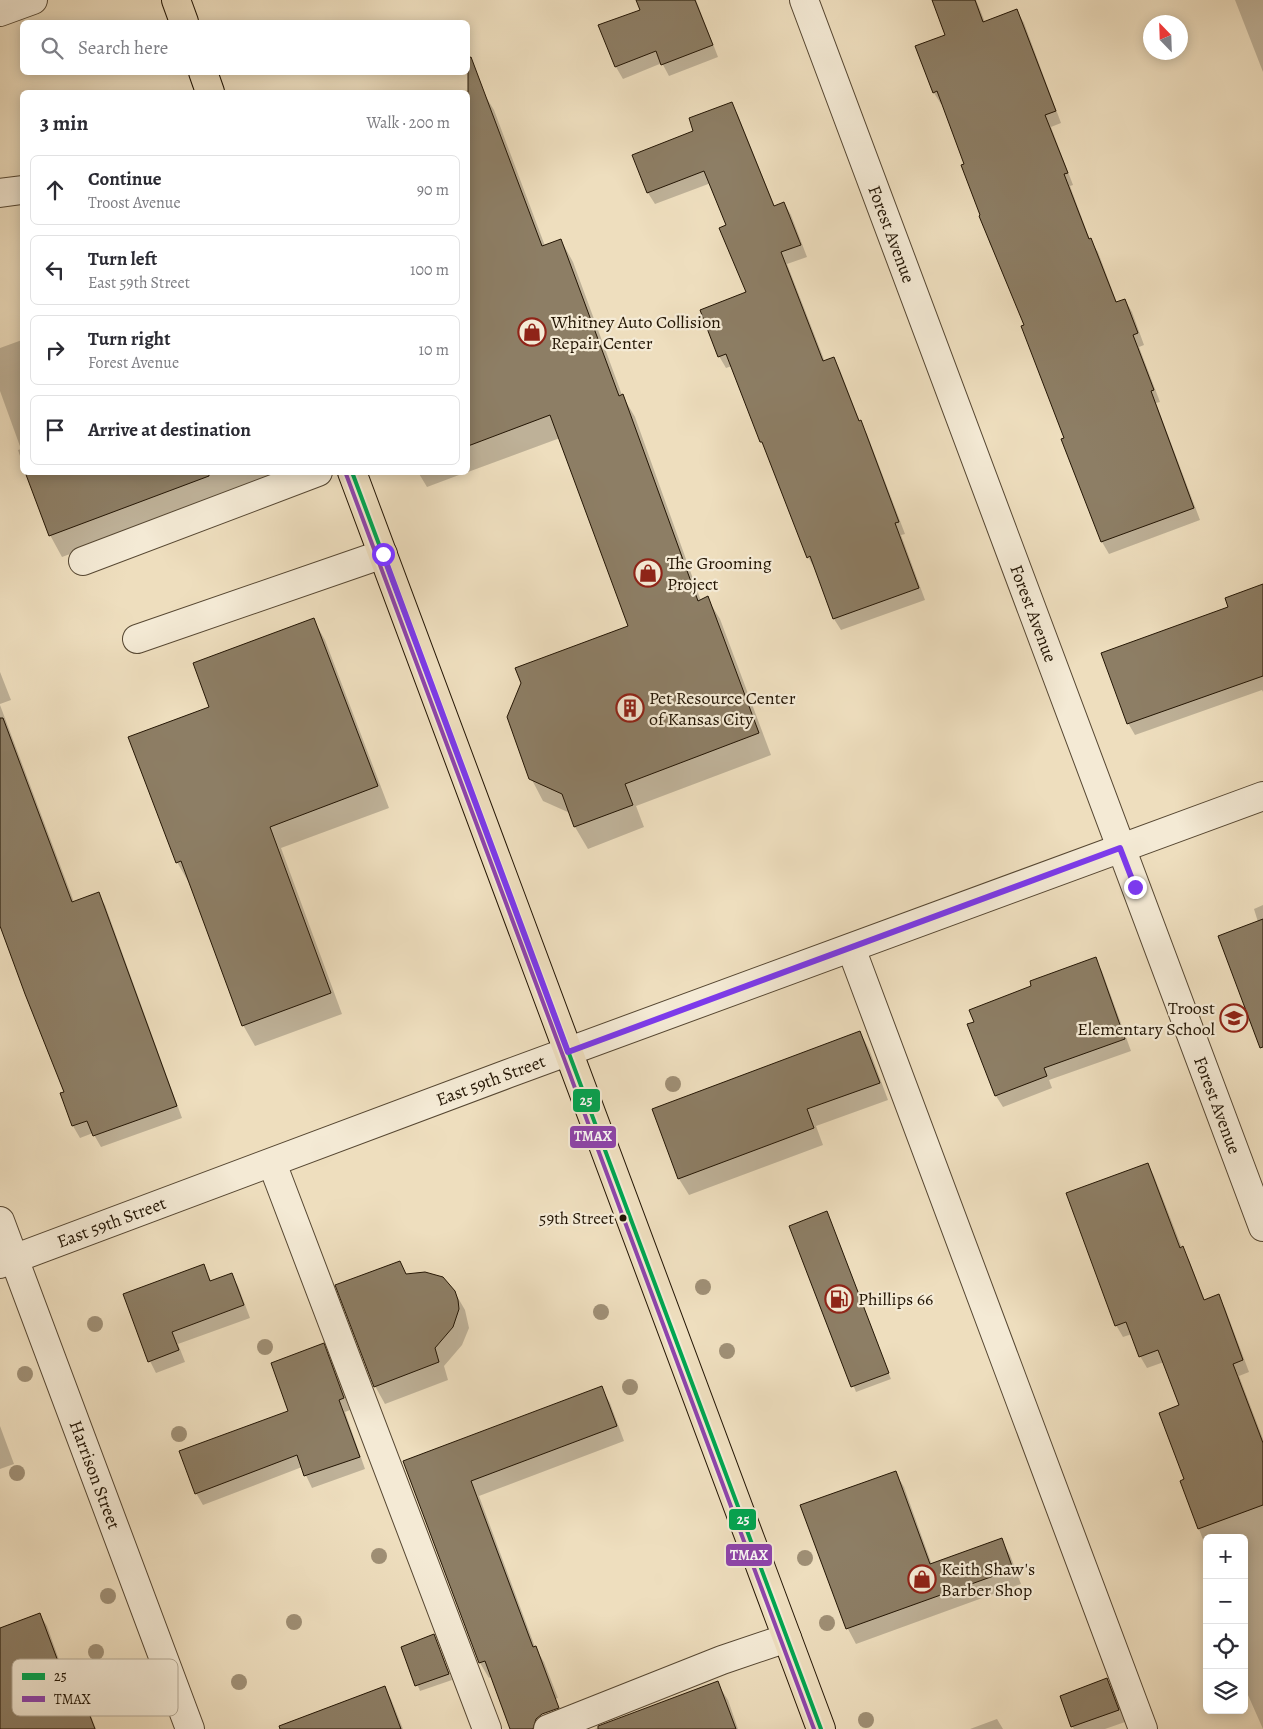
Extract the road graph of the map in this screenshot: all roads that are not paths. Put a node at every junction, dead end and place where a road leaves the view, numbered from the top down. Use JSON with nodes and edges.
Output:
{"nodes":[{"id":1,"x":32,"y":0,"type":"edge"},
{"id":2,"x":176,"y":0,"type":"edge"},
{"id":3,"x":804,"y":0,"type":"edge"},
{"id":4,"x":0,"y":12,"type":"edge"},
{"id":5,"x":183,"y":20,"type":"edge"},
{"id":6,"x":204,"y":75,"type":"edge"},
{"id":7,"x":209,"y":90,"type":"edge"},
{"id":8,"x":20,"y":190,"type":"edge"},
{"id":9,"x":0,"y":192,"type":"edge"},
{"id":10,"x":310,"y":475,"type":"edge"},
{"id":11,"x":353,"y":475,"type":"edge"},
{"id":12,"x":383,"y":554,"type":"junction"},
{"id":13,"x":83,"y":561,"type":"dead end"},
{"id":14,"x":136,"y":639,"type":"dead end"},
{"id":15,"x":1263,"y":796,"type":"edge"},
{"id":16,"x":1120,"y":848,"type":"junction"},
{"id":17,"x":851,"y":948,"type":"junction"},
{"id":18,"x":568,"y":1052,"type":"junction"},
{"id":19,"x":272,"y":1163,"type":"junction"},
{"id":20,"x":0,"y":1221,"type":"edge"},
{"id":21,"x":1263,"y":1226,"type":"edge"},
{"id":22,"x":7,"y":1261,"type":"edge"},
{"id":23,"x":787,"y":1638,"type":"junction"},
{"id":24,"x":163,"y":1659,"type":"edge"},
{"id":25,"x":178,"y":1698,"type":"edge"},
{"id":26,"x":190,"y":1729,"type":"edge"},
{"id":27,"x":487,"y":1729,"type":"edge"},
{"id":28,"x":548,"y":1729,"type":"edge"},
{"id":29,"x":821,"y":1729,"type":"edge"},
{"id":30,"x":1142,"y":1729,"type":"edge"}],
"edges":[{"from":1,"to":4,"type":"street"},
{"from":2,"to":5,"type":"main road"},
{"from":3,"to":16,"type":"street","name":"Forest Avenue"},
{"from":6,"to":7,"type":"main road"},
{"from":8,"to":9,"type":"street"},
{"from":10,"to":13,"type":"street"},
{"from":11,"to":12,"type":"main road"},
{"from":12,"to":14,"type":"street"},
{"from":12,"to":18,"type":"main road"},
{"from":15,"to":16,"type":"street","name":"East 59th Street"},
{"from":16,"to":17,"type":"street","name":"East 59th Street"},
{"from":16,"to":21,"type":"street","name":"Forest Avenue"},
{"from":17,"to":18,"type":"street","name":"East 59th Street"},
{"from":17,"to":30,"type":"street"},
{"from":18,"to":19,"type":"street","name":"East 59th Street"},
{"from":18,"to":23,"type":"main road"},
{"from":19,"to":22,"type":"street","name":"East 59th Street"},
{"from":19,"to":27,"type":"street"},
{"from":20,"to":22,"type":"street","name":"Harrison Street"},
{"from":22,"to":24,"type":"street","name":"Harrison Street"},
{"from":23,"to":28,"type":"street"},
{"from":23,"to":29,"type":"main road"},
{"from":25,"to":26,"type":"street","name":"Harrison Street"}]}
